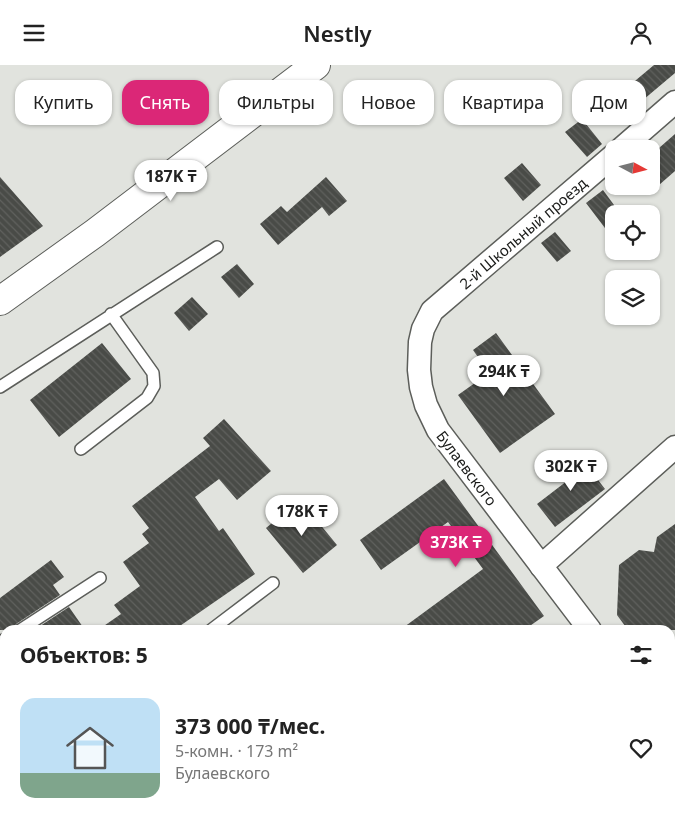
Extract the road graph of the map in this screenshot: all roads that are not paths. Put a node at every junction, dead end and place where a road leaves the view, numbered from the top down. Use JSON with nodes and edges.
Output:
{"nodes":[{"id":1,"x":316,"y":65,"type":"edge"},
{"id":2,"x":675,"y":102,"type":"edge"},
{"id":3,"x":631,"y":140,"type":"edge"},
{"id":4,"x":605,"y":163,"type":"edge"},
{"id":5,"x":217,"y":247,"type":"dead end"},
{"id":6,"x":0,"y":301,"type":"edge"},
{"id":7,"x":432,"y":311,"type":"joint"},
{"id":8,"x":111,"y":314,"type":"junction"},
{"id":9,"x":0,"y":387,"type":"edge"},
{"id":10,"x":675,"y":447,"type":"edge"},
{"id":11,"x":81,"y":449,"type":"dead end"},
{"id":12,"x":541,"y":566,"type":"junction"},
{"id":13,"x":100,"y":578,"type":"dead end"},
{"id":14,"x":273,"y":583,"type":"dead end"},
{"id":15,"x":28,"y":625,"type":"edge"},
{"id":16,"x":218,"y":625,"type":"edge"},
{"id":17,"x":586,"y":625,"type":"edge"}],
"edges":[{"from":1,"to":6,"type":"main road"},
{"from":2,"to":3,"type":"street"},
{"from":4,"to":7,"type":"street","name":"2-й Школьный проезд"},
{"from":5,"to":8,"type":"lane"},
{"from":7,"to":12,"type":"street","name":"Булаевского"},
{"from":8,"to":9,"type":"lane"},
{"from":8,"to":11,"type":"lane"},
{"from":10,"to":12,"type":"street"},
{"from":12,"to":17,"type":"street","name":"Булаевского"},
{"from":13,"to":15,"type":"lane"},
{"from":14,"to":16,"type":"lane"}]}
